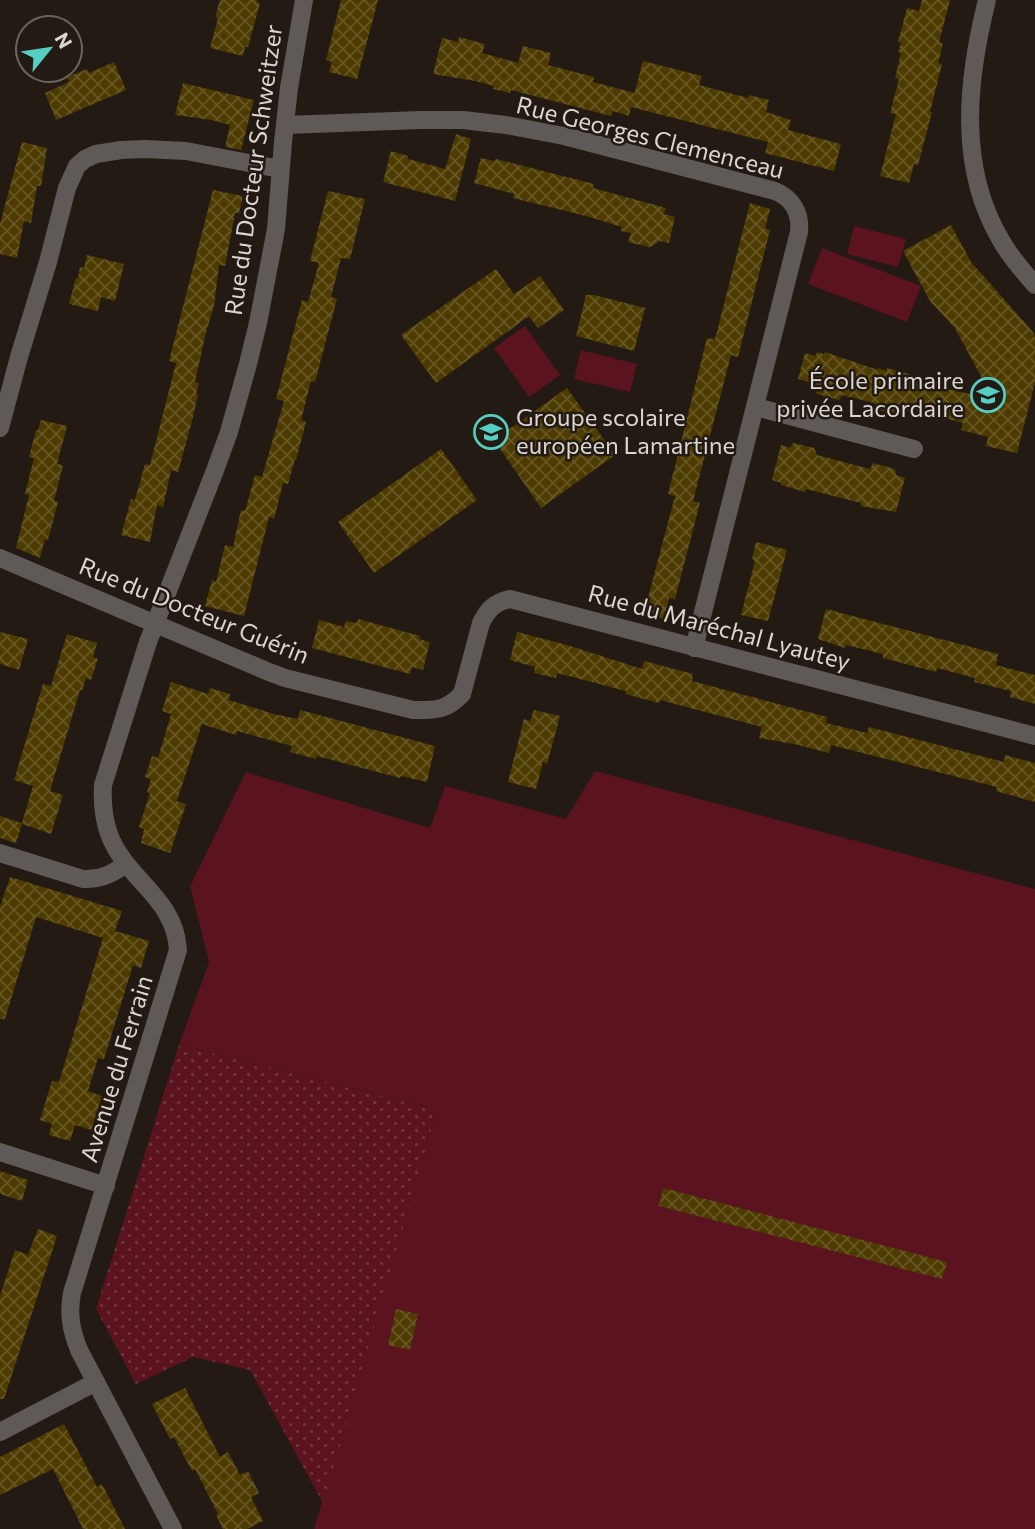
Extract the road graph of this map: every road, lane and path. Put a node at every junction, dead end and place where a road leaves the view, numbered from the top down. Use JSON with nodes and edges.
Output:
{"nodes":[{"id":1,"x":304,"y":0,"type":"edge"},
{"id":2,"x":987,"y":0,"type":"edge"},
{"id":3,"x":285,"y":125,"type":"junction"},
{"id":4,"x":280,"y":169,"type":"junction"},
{"id":5,"x":1035,"y":285,"type":"edge"},
{"id":6,"x":755,"y":407,"type":"junction"},
{"id":7,"x":0,"y":428,"type":"edge"},
{"id":8,"x":914,"y":449,"type":"dead end"},
{"id":9,"x":0,"y":558,"type":"edge"},
{"id":10,"x":155,"y":624,"type":"junction"},
{"id":11,"x":694,"y":648,"type":"junction"},
{"id":12,"x":455,"y":702,"type":"joint"},
{"id":13,"x":1035,"y":736,"type":"edge"},
{"id":14,"x":0,"y":853,"type":"edge"},
{"id":15,"x":126,"y":864,"type":"junction"},
{"id":16,"x":0,"y":1152,"type":"edge"},
{"id":17,"x":106,"y":1186,"type":"junction"},
{"id":18,"x":96,"y":1382,"type":"junction"},
{"id":19,"x":0,"y":1432,"type":"edge"},
{"id":20,"x":173,"y":1529,"type":"edge"}],
"edges":[{"from":1,"to":3,"type":"street","name":"Rue du Docteur Schweitzer"},
{"from":2,"to":5,"type":"street"},
{"from":3,"to":4,"type":"street","name":"Rue du Docteur Schweitzer"},
{"from":3,"to":6,"type":"street","name":"Rue Georges Clemenceau"},
{"from":4,"to":7,"type":"street"},
{"from":4,"to":10,"type":"street","name":"Rue du Docteur Schweitzer"},
{"from":6,"to":8,"type":"street"},
{"from":6,"to":11,"type":"street","name":"Rue Georges Clemenceau"},
{"from":9,"to":10,"type":"street","name":"Rue du Docteur Guérin"},
{"from":10,"to":12,"type":"street","name":"Rue du Docteur Guérin"},
{"from":10,"to":15,"type":"street","name":"Avenue du Ferrain"},
{"from":11,"to":12,"type":"street","name":"Rue du Maréchal Lyautey"},
{"from":11,"to":13,"type":"street","name":"Rue du Maréchal Lyautey"},
{"from":14,"to":15,"type":"street"},
{"from":15,"to":17,"type":"street","name":"Avenue du Ferrain"},
{"from":16,"to":17,"type":"street"},
{"from":17,"to":18,"type":"street","name":"Avenue du Ferrain"},
{"from":18,"to":19,"type":"street"},
{"from":18,"to":20,"type":"street","name":"Avenue du Ferrain"}]}
